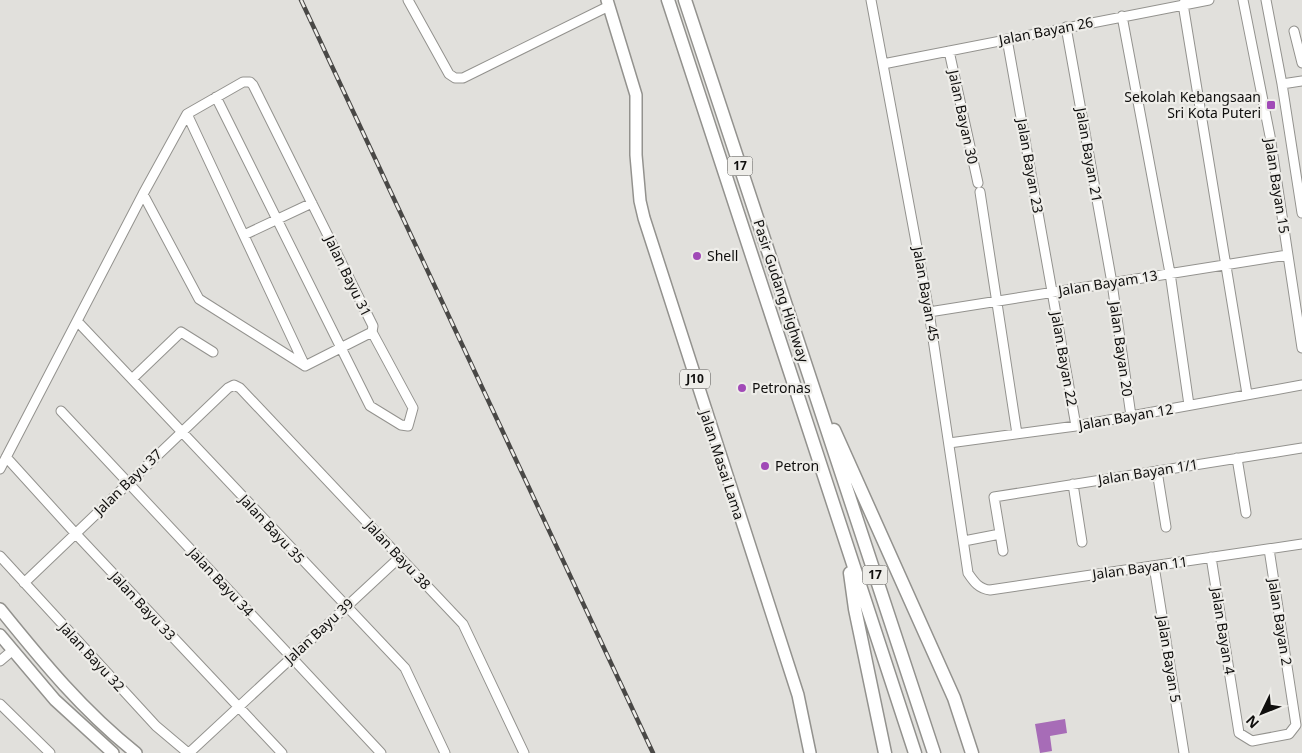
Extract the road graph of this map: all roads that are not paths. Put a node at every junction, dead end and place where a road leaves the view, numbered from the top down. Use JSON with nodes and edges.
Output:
{"nodes":[{"id":1,"x":408,"y":0,"type":"edge"},
{"id":2,"x":668,"y":0,"type":"edge"},
{"id":3,"x":685,"y":0,"type":"edge"},
{"id":4,"x":871,"y":0,"type":"edge"},
{"id":5,"x":1209,"y":0,"type":"edge"},
{"id":6,"x":1243,"y":0,"type":"edge"},
{"id":7,"x":1266,"y":0,"type":"edge"},
{"id":8,"x":608,"y":3,"type":"edge"},
{"id":9,"x":1183,"y":4,"type":"junction"},
{"id":10,"x":1122,"y":16,"type":"junction"},
{"id":11,"x":1066,"y":28,"type":"junction"},
{"id":12,"x":1294,"y":31,"type":"dead end"},
{"id":13,"x":1007,"y":39,"type":"junction"},
{"id":14,"x":949,"y":51,"type":"junction"},
{"id":15,"x":1302,"y":63,"type":"edge"},
{"id":16,"x":883,"y":64,"type":"junction"},
{"id":17,"x":1302,"y":81,"type":"edge"},
{"id":18,"x":1282,"y":84,"type":"junction"},
{"id":19,"x":216,"y":97,"type":"junction"},
{"id":20,"x":188,"y":114,"type":"junction"},
{"id":21,"x":143,"y":194,"type":"junction"},
{"id":22,"x":312,"y":203,"type":"junction"},
{"id":23,"x":1302,"y":213,"type":"edge"},
{"id":24,"x":277,"y":219,"type":"junction"},
{"id":25,"x":244,"y":234,"type":"junction"},
{"id":26,"x":1287,"y":255,"type":"junction"},
{"id":27,"x":1227,"y":264,"type":"junction"},
{"id":28,"x":1170,"y":273,"type":"junction"},
{"id":29,"x":1112,"y":283,"type":"junction"},
{"id":30,"x":1052,"y":292,"type":"junction"},
{"id":31,"x":996,"y":301,"type":"junction"},
{"id":32,"x":929,"y":312,"type":"junction"},
{"id":33,"x":77,"y":322,"type":"junction"},
{"id":34,"x":372,"y":332,"type":"junction"},
{"id":35,"x":341,"y":348,"type":"junction"},
{"id":36,"x":1302,"y":348,"type":"edge"},
{"id":37,"x":213,"y":352,"type":"dead end"},
{"id":38,"x":305,"y":366,"type":"junction"},
{"id":39,"x":132,"y":379,"type":"junction"},
{"id":40,"x":234,"y":385,"type":"joint"},
{"id":41,"x":1302,"y":385,"type":"edge"},
{"id":42,"x":1248,"y":394,"type":"junction"},
{"id":43,"x":817,"y":396,"type":"junction"},
{"id":44,"x":1189,"y":405,"type":"junction"},
{"id":45,"x":61,"y":411,"type":"dead end"},
{"id":46,"x":1131,"y":416,"type":"junction"},
{"id":47,"x":1076,"y":426,"type":"junction"},
{"id":48,"x":181,"y":431,"type":"junction"},
{"id":49,"x":1017,"y":434,"type":"junction"},
{"id":50,"x":950,"y":443,"type":"junction"},
{"id":51,"x":1302,"y":448,"type":"edge"},
{"id":52,"x":6,"y":457,"type":"junction"},
{"id":53,"x":1237,"y":458,"type":"junction"},
{"id":54,"x":0,"y":468,"type":"edge"},
{"id":55,"x":1157,"y":471,"type":"junction"},
{"id":56,"x":129,"y":482,"type":"junction"},
{"id":57,"x":1073,"y":484,"type":"junction"},
{"id":58,"x":1246,"y":513,"type":"dead end"},
{"id":59,"x":1166,"y":527,"type":"dead end"},
{"id":60,"x":75,"y":533,"type":"junction"},
{"id":61,"x":1000,"y":534,"type":"junction"},
{"id":62,"x":964,"y":541,"type":"junction"},
{"id":63,"x":1082,"y":542,"type":"dead end"},
{"id":64,"x":1302,"y":544,"type":"edge"},
{"id":65,"x":1269,"y":549,"type":"junction"},
{"id":66,"x":848,"y":550,"type":"junction"},
{"id":67,"x":1003,"y":551,"type":"dead end"},
{"id":68,"x":0,"y":556,"type":"edge"},
{"id":69,"x":400,"y":556,"type":"junction"},
{"id":70,"x":1211,"y":558,"type":"junction"},
{"id":71,"x":1154,"y":566,"type":"junction"},
{"id":72,"x":24,"y":583,"type":"junction"},
{"id":73,"x":979,"y":587,"type":"joint"},
{"id":74,"x":345,"y":607,"type":"junction"},
{"id":75,"x":0,"y":609,"type":"edge"},
{"id":76,"x":0,"y":635,"type":"edge"},
{"id":77,"x":13,"y":650,"type":"junction"},
{"id":78,"x":291,"y":658,"type":"junction"},
{"id":79,"x":0,"y":661,"type":"edge"},
{"id":80,"x":0,"y":704,"type":"edge"},
{"id":81,"x":239,"y":706,"type":"junction"},
{"id":82,"x":1239,"y":733,"type":"joint"},
{"id":83,"x":973,"y":750,"type":"edge"},
{"id":84,"x":50,"y":753,"type":"edge"},
{"id":85,"x":113,"y":753,"type":"edge"},
{"id":86,"x":136,"y":753,"type":"edge"},
{"id":87,"x":188,"y":753,"type":"edge"},
{"id":88,"x":282,"y":753,"type":"edge"},
{"id":89,"x":381,"y":753,"type":"edge"},
{"id":90,"x":444,"y":753,"type":"edge"},
{"id":91,"x":524,"y":753,"type":"edge"},
{"id":92,"x":810,"y":753,"type":"edge"},
{"id":93,"x":885,"y":753,"type":"edge"},
{"id":94,"x":915,"y":753,"type":"edge"},
{"id":95,"x":934,"y":753,"type":"edge"},
{"id":96,"x":1184,"y":753,"type":"edge"}],
"edges":[{"from":1,"to":8,"type":"street"},
{"from":2,"to":66,"type":"highway","name":"Pasir Gudang Highway","number":"17"},
{"from":3,"to":43,"type":"highway","name":"Pasir Gudang Highway","number":"17"},
{"from":4,"to":16,"type":"street","name":"Jalan Bayan 45"},
{"from":5,"to":9,"type":"street","name":"Jalan Bayan 26"},
{"from":6,"to":26,"type":"street","name":"Jalan Bayan 15"},
{"from":7,"to":18,"type":"street"},
{"from":8,"to":92,"type":"main road","name":"Jalan Masai Lama","number":"J10"},
{"from":9,"to":10,"type":"street","name":"Jalan Bayan 26"},
{"from":9,"to":27,"type":"street"},
{"from":10,"to":11,"type":"street","name":"Jalan Bayan 26"},
{"from":10,"to":28,"type":"street"},
{"from":11,"to":13,"type":"street","name":"Jalan Bayan 26"},
{"from":11,"to":29,"type":"street","name":"Jalan Bayan 21"},
{"from":12,"to":15,"type":"street"},
{"from":13,"to":14,"type":"street","name":"Jalan Bayan 26"},
{"from":13,"to":30,"type":"street","name":"Jalan Bayan 23"},
{"from":14,"to":16,"type":"street","name":"Jalan Bayan 26"},
{"from":14,"to":31,"type":"street","name":"Jalan Bayan 30"},
{"from":16,"to":32,"type":"street","name":"Jalan Bayan 45"},
{"from":17,"to":18,"type":"street"},
{"from":18,"to":23,"type":"street"},
{"from":19,"to":20,"type":"street","name":"Jalan Bayu 31"},
{"from":19,"to":22,"type":"street","name":"Jalan Bayu 31"},
{"from":19,"to":24,"type":"street"},
{"from":20,"to":21,"type":"street","name":"Jalan Bayu 31"},
{"from":20,"to":25,"type":"street"},
{"from":21,"to":33,"type":"street","name":"Jalan Bayu 31"},
{"from":21,"to":38,"type":"street"},
{"from":22,"to":24,"type":"street"},
{"from":22,"to":34,"type":"street","name":"Jalan Bayu 31"},
{"from":24,"to":25,"type":"street"},
{"from":24,"to":35,"type":"street"},
{"from":25,"to":38,"type":"street"},
{"from":26,"to":27,"type":"street","name":"Jalan Bayam 13"},
{"from":26,"to":36,"type":"street","name":"Jalan Bayan 15"},
{"from":27,"to":28,"type":"street","name":"Jalan Bayam 13"},
{"from":27,"to":42,"type":"street"},
{"from":28,"to":29,"type":"street","name":"Jalan Bayam 13"},
{"from":28,"to":44,"type":"street"},
{"from":29,"to":30,"type":"street","name":"Jalan Bayam 13"},
{"from":29,"to":46,"type":"street","name":"Jalan Bayan 20"},
{"from":30,"to":31,"type":"street","name":"Jalan Bayam 13"},
{"from":30,"to":47,"type":"street","name":"Jalan Bayan 22"},
{"from":31,"to":32,"type":"street","name":"Jalan Bayam 13"},
{"from":31,"to":49,"type":"street","name":"Jalan Bayan 30"},
{"from":32,"to":50,"type":"street","name":"Jalan Bayan 45"},
{"from":33,"to":39,"type":"street","name":"Jalan Bayu 35"},
{"from":33,"to":52,"type":"street","name":"Jalan Bayu 31"},
{"from":34,"to":35,"type":"street","name":"Jalan Bayu 31"},
{"from":34,"to":35,"type":"street"},
{"from":35,"to":38,"type":"street","name":"Jalan Bayu 31"},
{"from":37,"to":39,"type":"street"},
{"from":39,"to":48,"type":"street","name":"Jalan Bayu 35"},
{"from":40,"to":48,"type":"street","name":"Jalan Bayu 37"},
{"from":40,"to":69,"type":"street","name":"Jalan Bayu 38"},
{"from":41,"to":42,"type":"street","name":"Jalan Bayan 12"},
{"from":42,"to":44,"type":"street","name":"Jalan Bayan 12"},
{"from":43,"to":83,"type":"highway"},
{"from":43,"to":95,"type":"highway","name":"Pasir Gudang Highway","number":"17"},
{"from":44,"to":46,"type":"street","name":"Jalan Bayan 12"},
{"from":45,"to":56,"type":"street","name":"Jalan Bayu 34"},
{"from":46,"to":47,"type":"street","name":"Jalan Bayan 12"},
{"from":47,"to":49,"type":"street","name":"Jalan Bayan 12"},
{"from":48,"to":56,"type":"street","name":"Jalan Bayu 37"},
{"from":48,"to":74,"type":"street","name":"Jalan Bayu 35"},
{"from":49,"to":50,"type":"street","name":"Jalan Bayan 12"},
{"from":50,"to":62,"type":"street","name":"Jalan Bayan 45"},
{"from":51,"to":53,"type":"street","name":"Jalan Bayan 1/1"},
{"from":52,"to":54,"type":"street","name":"Jalan Bayu 31"},
{"from":52,"to":60,"type":"street","name":"Jalan Bayu 33"},
{"from":53,"to":55,"type":"street","name":"Jalan Bayan 1/1"},
{"from":53,"to":58,"type":"street"},
{"from":55,"to":57,"type":"street","name":"Jalan Bayan 1/1"},
{"from":55,"to":59,"type":"street"},
{"from":56,"to":60,"type":"street","name":"Jalan Bayu 37"},
{"from":56,"to":78,"type":"street","name":"Jalan Bayu 34"},
{"from":57,"to":61,"type":"street","name":"Jalan Bayan 1/1"},
{"from":57,"to":63,"type":"street"},
{"from":60,"to":72,"type":"street","name":"Jalan Bayu 37"},
{"from":60,"to":81,"type":"street","name":"Jalan Bayu 33"},
{"from":61,"to":62,"type":"street"},
{"from":61,"to":67,"type":"street"},
{"from":62,"to":73,"type":"street","name":"Jalan Bayan 45"},
{"from":64,"to":65,"type":"street","name":"Jalan Bayan 11"},
{"from":65,"to":70,"type":"street","name":"Jalan Bayan 11"},
{"from":65,"to":82,"type":"street","name":"Jalan Bayan 2"},
{"from":66,"to":93,"type":"highway"},
{"from":66,"to":94,"type":"highway","name":"Pasir Gudang Highway","number":"17"},
{"from":68,"to":72,"type":"street","name":"Jalan Bayu 32"},
{"from":69,"to":74,"type":"street","name":"Jalan Bayu 39"},
{"from":69,"to":91,"type":"street","name":"Jalan Bayu 38"},
{"from":70,"to":71,"type":"street","name":"Jalan Bayan 11"},
{"from":70,"to":82,"type":"street","name":"Jalan Bayan 4"},
{"from":71,"to":73,"type":"street","name":"Jalan Bayan 11"},
{"from":71,"to":96,"type":"street","name":"Jalan Bayan 5"},
{"from":72,"to":87,"type":"street","name":"Jalan Bayu 32"},
{"from":74,"to":78,"type":"street","name":"Jalan Bayu 39"},
{"from":74,"to":90,"type":"street","name":"Jalan Bayu 35"},
{"from":75,"to":86,"type":"main road"},
{"from":76,"to":77,"type":"main road"},
{"from":77,"to":79,"type":"street"},
{"from":77,"to":85,"type":"main road"},
{"from":78,"to":81,"type":"street","name":"Jalan Bayu 39"},
{"from":78,"to":89,"type":"street","name":"Jalan Bayu 34"},
{"from":80,"to":84,"type":"street"},
{"from":81,"to":87,"type":"street","name":"Jalan Bayu 39"},
{"from":81,"to":88,"type":"street","name":"Jalan Bayu 33"}]}
